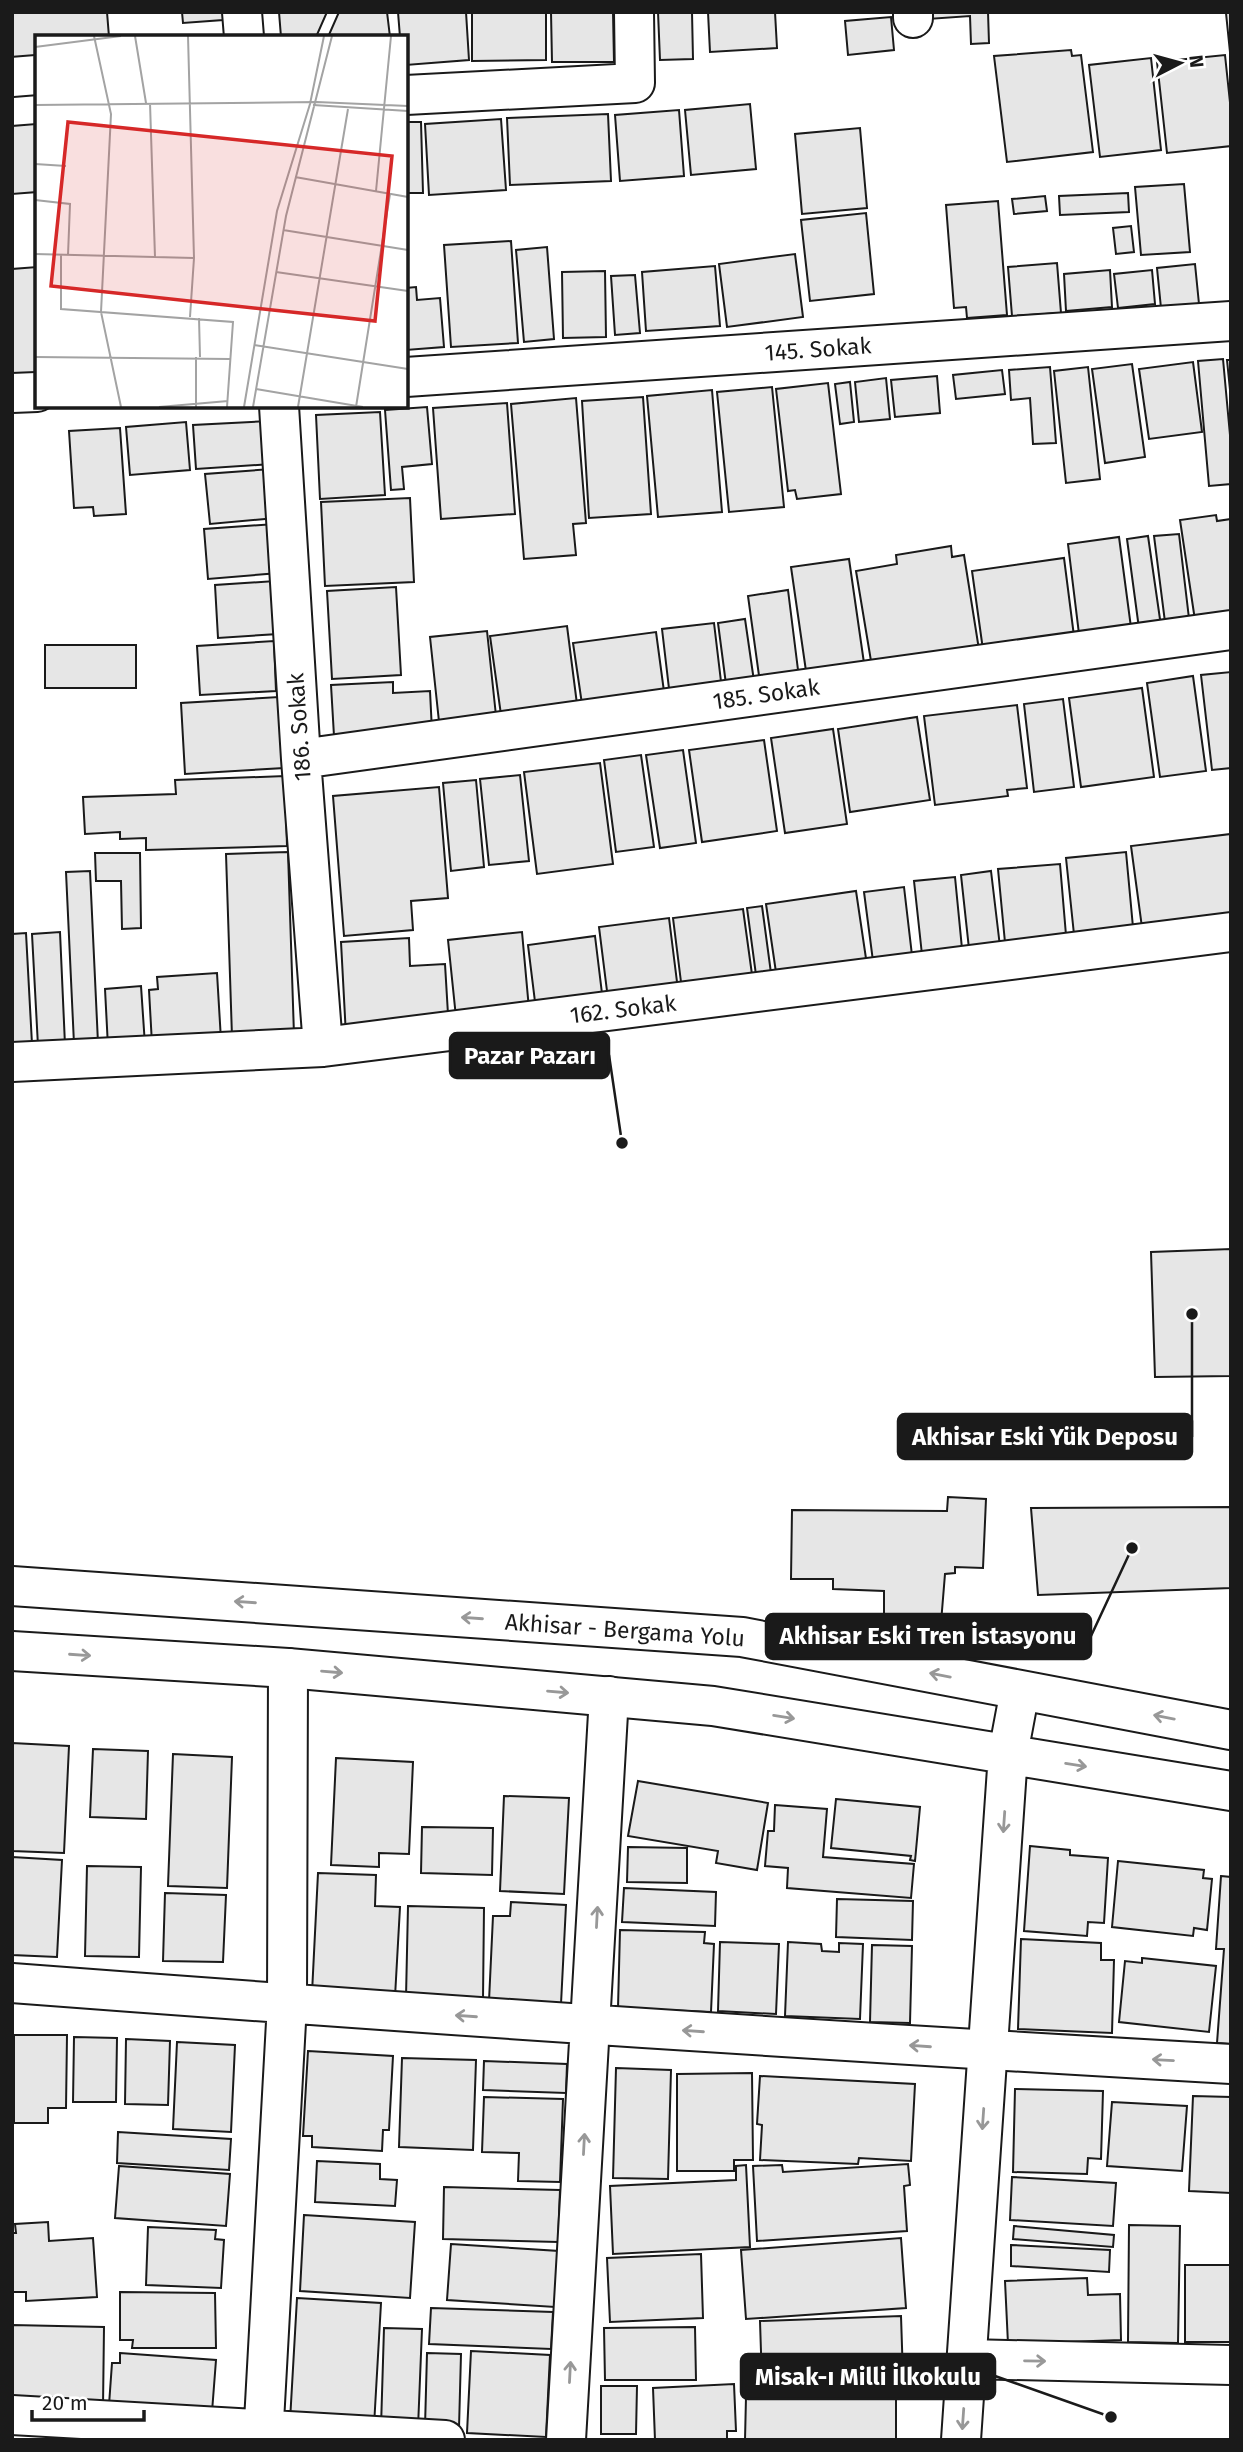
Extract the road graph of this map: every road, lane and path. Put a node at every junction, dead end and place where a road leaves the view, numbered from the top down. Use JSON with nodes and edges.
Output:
{"nodes":[{"id":1,"x":242,"y":12,"type":"edge"},
{"id":2,"x":634,"y":12,"type":"edge"},
{"id":3,"x":244,"y":35,"type":"edge"},
{"id":4,"x":35,"y":75,"type":"edge"},
{"id":5,"x":12,"y":77,"type":"edge"},
{"id":6,"x":408,"y":95,"type":"edge"},
{"id":7,"x":1231,"y":321,"type":"edge"},
{"id":8,"x":408,"y":377,"type":"edge"},
{"id":9,"x":35,"y":392,"type":"edge"},
{"id":10,"x":12,"y":393,"type":"edge"},
{"id":11,"x":279,"y":408,"type":"edge"},
{"id":12,"x":1231,"y":630,"type":"edge"},
{"id":13,"x":301,"y":759,"type":"junction"},
{"id":14,"x":1231,"y":932,"type":"edge"},
{"id":15,"x":323,"y":1047,"type":"junction"},
{"id":16,"x":12,"y":1062,"type":"edge"},
{"id":17,"x":12,"y":1586,"type":"edge"},
{"id":18,"x":12,"y":1651,"type":"edge"},
{"id":19,"x":288,"y":1668,"type":"junction"},
{"id":20,"x":1020,"y":1690,"type":"junction"},
{"id":21,"x":609,"y":1696,"type":"junction"},
{"id":22,"x":1231,"y":1730,"type":"edge"},
{"id":23,"x":1008,"y":1754,"type":"junction"},
{"id":24,"x":1231,"y":1791,"type":"edge"},
{"id":25,"x":12,"y":1983,"type":"edge"},
{"id":26,"x":287,"y":2004,"type":"junction"},
{"id":27,"x":591,"y":2024,"type":"junction"},
{"id":28,"x":988,"y":2050,"type":"junction"},
{"id":29,"x":1231,"y":2064,"type":"edge"},
{"id":30,"x":967,"y":2359,"type":"junction"},
{"id":31,"x":1231,"y":2365,"type":"edge"},
{"id":32,"x":12,"y":2415,"type":"edge"},
{"id":33,"x":263,"y":2435,"type":"edge"},
{"id":34,"x":445,"y":2440,"type":"edge"},
{"id":35,"x":566,"y":2440,"type":"edge"},
{"id":36,"x":961,"y":2440,"type":"edge"}],
"edges":[{"from":1,"to":3,"type":"street"},
{"from":2,"to":6,"type":"street"},
{"from":4,"to":5,"type":"street"},
{"from":7,"to":8,"type":"street","name":"145. Sokak"},
{"from":9,"to":10,"type":"street"},
{"from":11,"to":13,"type":"street","name":"186. Sokak"},
{"from":12,"to":13,"type":"street","name":"185. Sokak"},
{"from":13,"to":15,"type":"street","name":"186. Sokak"},
{"from":14,"to":15,"type":"street","name":"162. Sokak"},
{"from":15,"to":16,"type":"street","name":"162. Sokak"},
{"from":20,"to":17,"type":"street","name":"Akhisar - Bergama Yolu","one_way":true},
{"from":18,"to":19,"type":"street","one_way":true},
{"from":19,"to":21,"type":"street","one_way":true},
{"from":19,"to":26,"type":"street"},
{"from":22,"to":20,"type":"street","name":"Akhisar - Bergama Yolu","one_way":true},
{"from":20,"to":23,"type":"street"},
{"from":21,"to":23,"type":"street","one_way":true},
{"from":27,"to":21,"type":"street","one_way":true},
{"from":23,"to":24,"type":"street","one_way":true},
{"from":23,"to":28,"type":"street","one_way":true},
{"from":25,"to":26,"type":"street"},
{"from":27,"to":26,"type":"street","one_way":true},
{"from":26,"to":33,"type":"street"},
{"from":28,"to":27,"type":"street","one_way":true},
{"from":35,"to":27,"type":"street","one_way":true},
{"from":29,"to":28,"type":"street","one_way":true},
{"from":28,"to":30,"type":"street","one_way":true},
{"from":30,"to":31,"type":"street","one_way":true},
{"from":30,"to":36,"type":"street","one_way":true},
{"from":32,"to":33,"type":"street"},
{"from":33,"to":34,"type":"street"}]}
